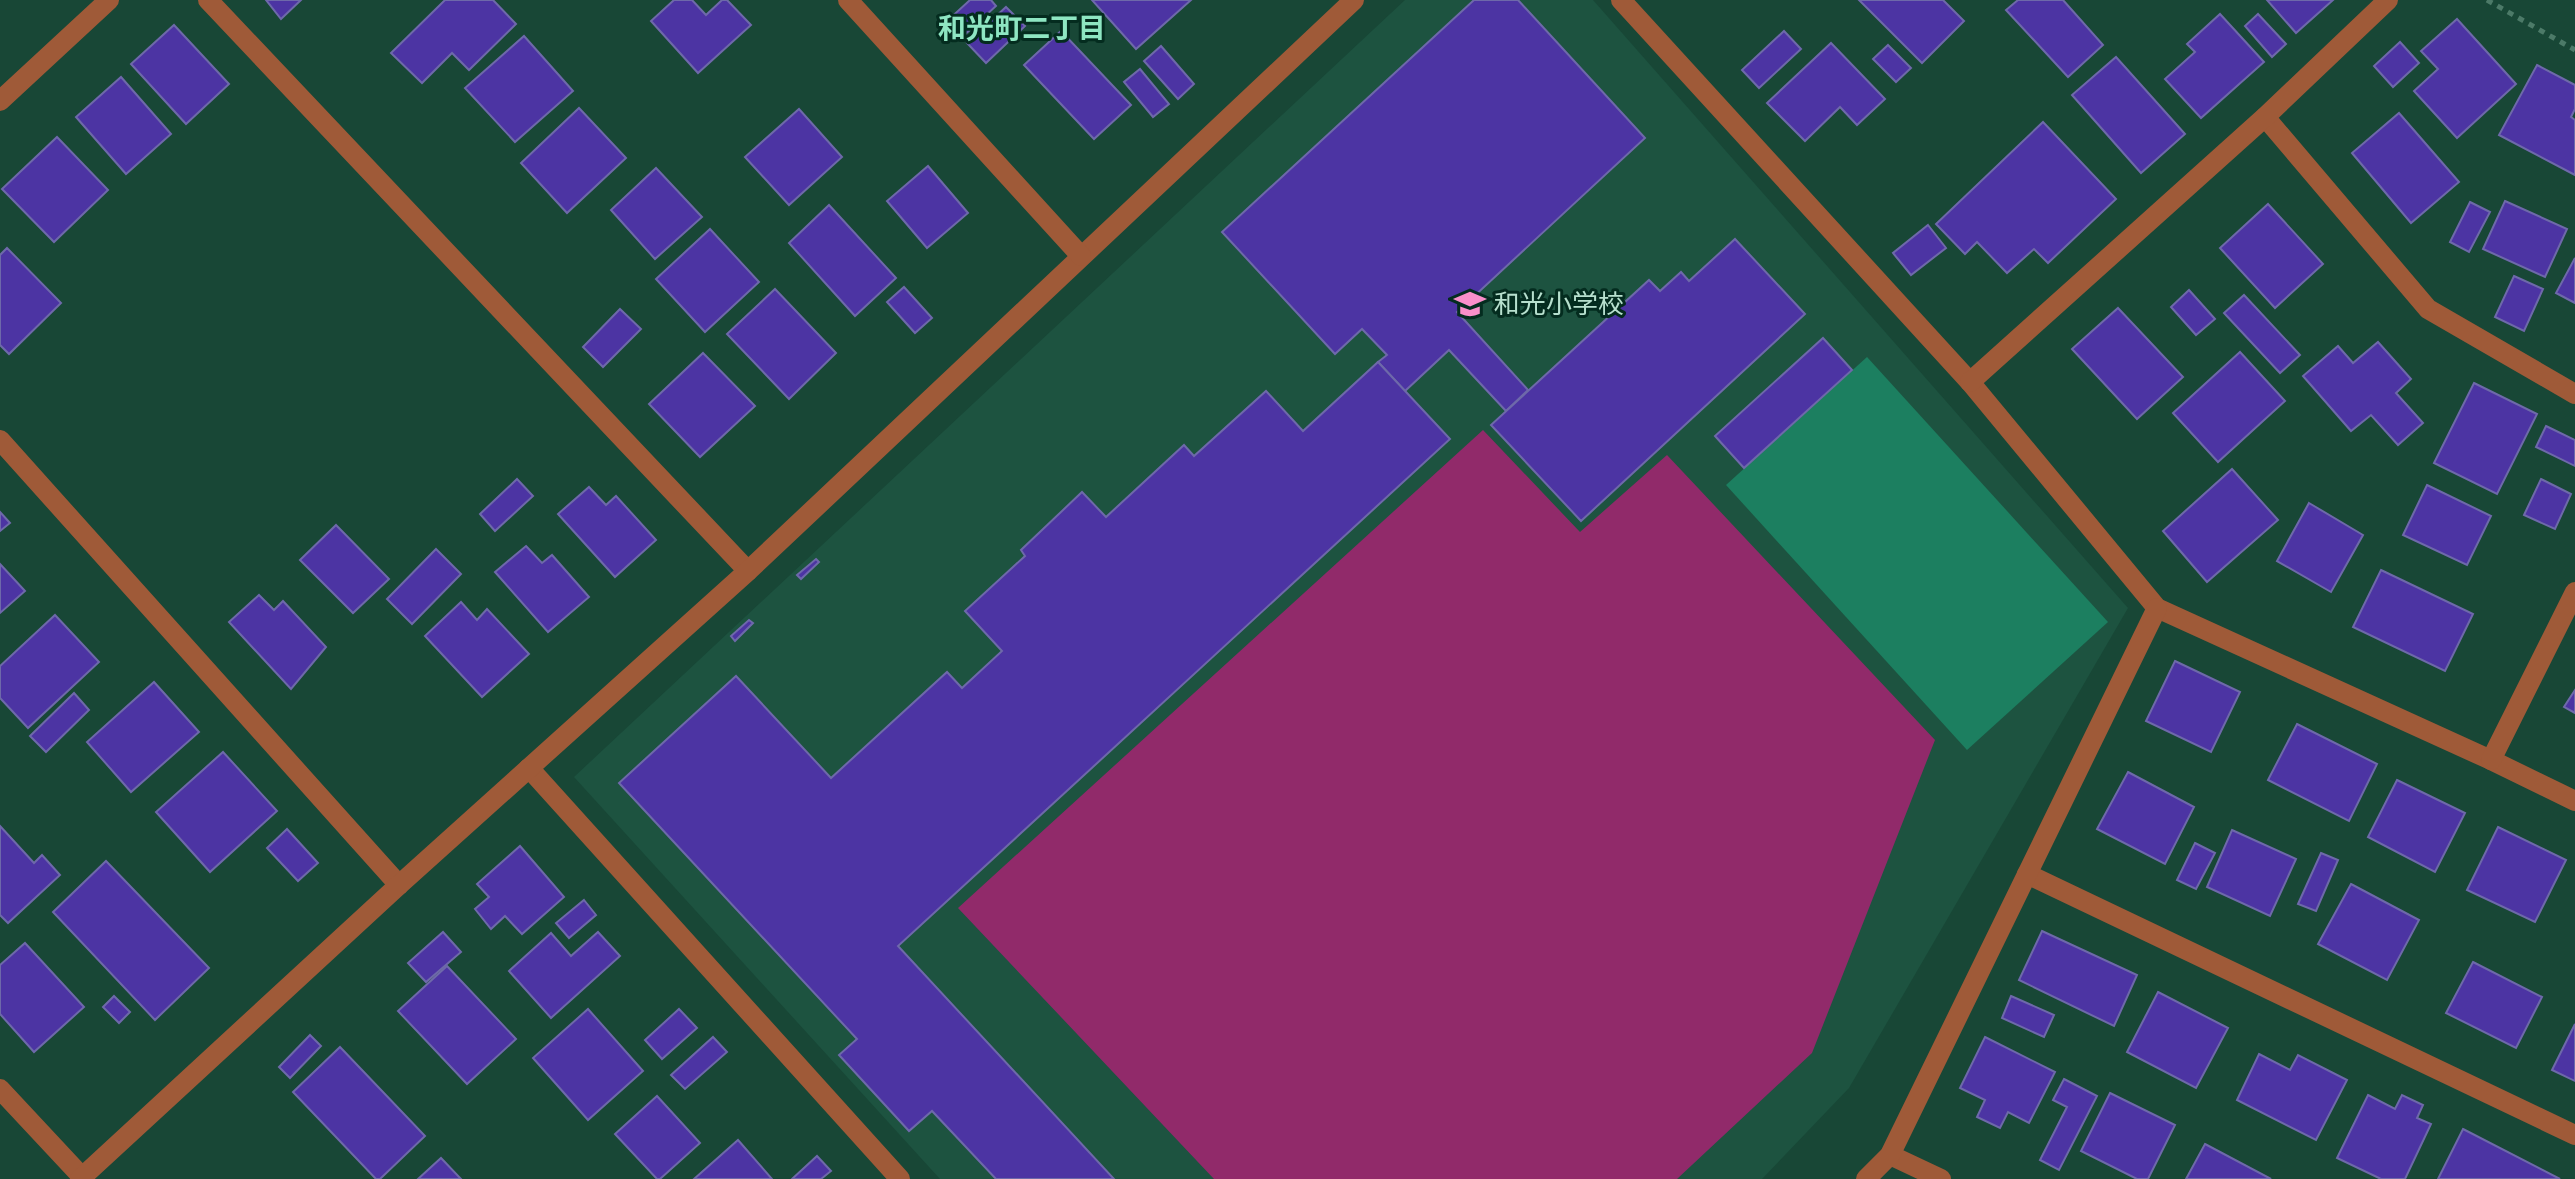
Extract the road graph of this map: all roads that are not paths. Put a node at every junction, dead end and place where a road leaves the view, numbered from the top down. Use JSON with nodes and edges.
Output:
{"nodes":[{"id":1,"x":109,"y":0,"type":"edge"},
{"id":2,"x":208,"y":0,"type":"edge"},
{"id":3,"x":848,"y":0,"type":"edge"},
{"id":4,"x":1354,"y":0,"type":"edge"},
{"id":5,"x":1621,"y":0,"type":"edge"},
{"id":6,"x":2388,"y":0,"type":"edge"},
{"id":7,"x":0,"y":101,"type":"edge"},
{"id":8,"x":2265,"y":117,"type":"junction"},
{"id":9,"x":1081,"y":256,"type":"junction"},
{"id":10,"x":1970,"y":382,"type":"junction"},
{"id":11,"x":2575,"y":394,"type":"edge"},
{"id":12,"x":0,"y":440,"type":"edge"},
{"id":13,"x":748,"y":571,"type":"junction"},
{"id":14,"x":2575,"y":592,"type":"edge"},
{"id":15,"x":2157,"y":608,"type":"junction"},
{"id":16,"x":2491,"y":760,"type":"junction"},
{"id":17,"x":529,"y":768,"type":"junction"},
{"id":18,"x":2575,"y":801,"type":"edge"},
{"id":19,"x":2027,"y":874,"type":"junction"},
{"id":20,"x":399,"y":885,"type":"junction"},
{"id":21,"x":0,"y":1089,"type":"edge"},
{"id":22,"x":2575,"y":1135,"type":"edge"},
{"id":23,"x":1890,"y":1155,"type":"junction"},
{"id":24,"x":82,"y":1178,"type":"edge"},
{"id":25,"x":900,"y":1179,"type":"edge"},
{"id":26,"x":1866,"y":1179,"type":"edge"},
{"id":27,"x":1941,"y":1179,"type":"edge"}],
"edges":[{"from":1,"to":7,"type":"street"},
{"from":2,"to":13,"type":"street"},
{"from":3,"to":9,"type":"street"},
{"from":4,"to":9,"type":"street"},
{"from":5,"to":10,"type":"street"},
{"from":6,"to":8,"type":"street"},
{"from":8,"to":10,"type":"street"},
{"from":8,"to":11,"type":"street"},
{"from":9,"to":13,"type":"street"},
{"from":10,"to":15,"type":"street"},
{"from":12,"to":20,"type":"street"},
{"from":13,"to":17,"type":"street"},
{"from":14,"to":16,"type":"street"},
{"from":15,"to":16,"type":"street"},
{"from":15,"to":19,"type":"street"},
{"from":16,"to":18,"type":"street"},
{"from":17,"to":20,"type":"street"},
{"from":17,"to":25,"type":"street"},
{"from":19,"to":22,"type":"street"},
{"from":19,"to":23,"type":"street"},
{"from":20,"to":24,"type":"street"},
{"from":21,"to":24,"type":"street"},
{"from":23,"to":26,"type":"street"},
{"from":23,"to":27,"type":"street"}]}
